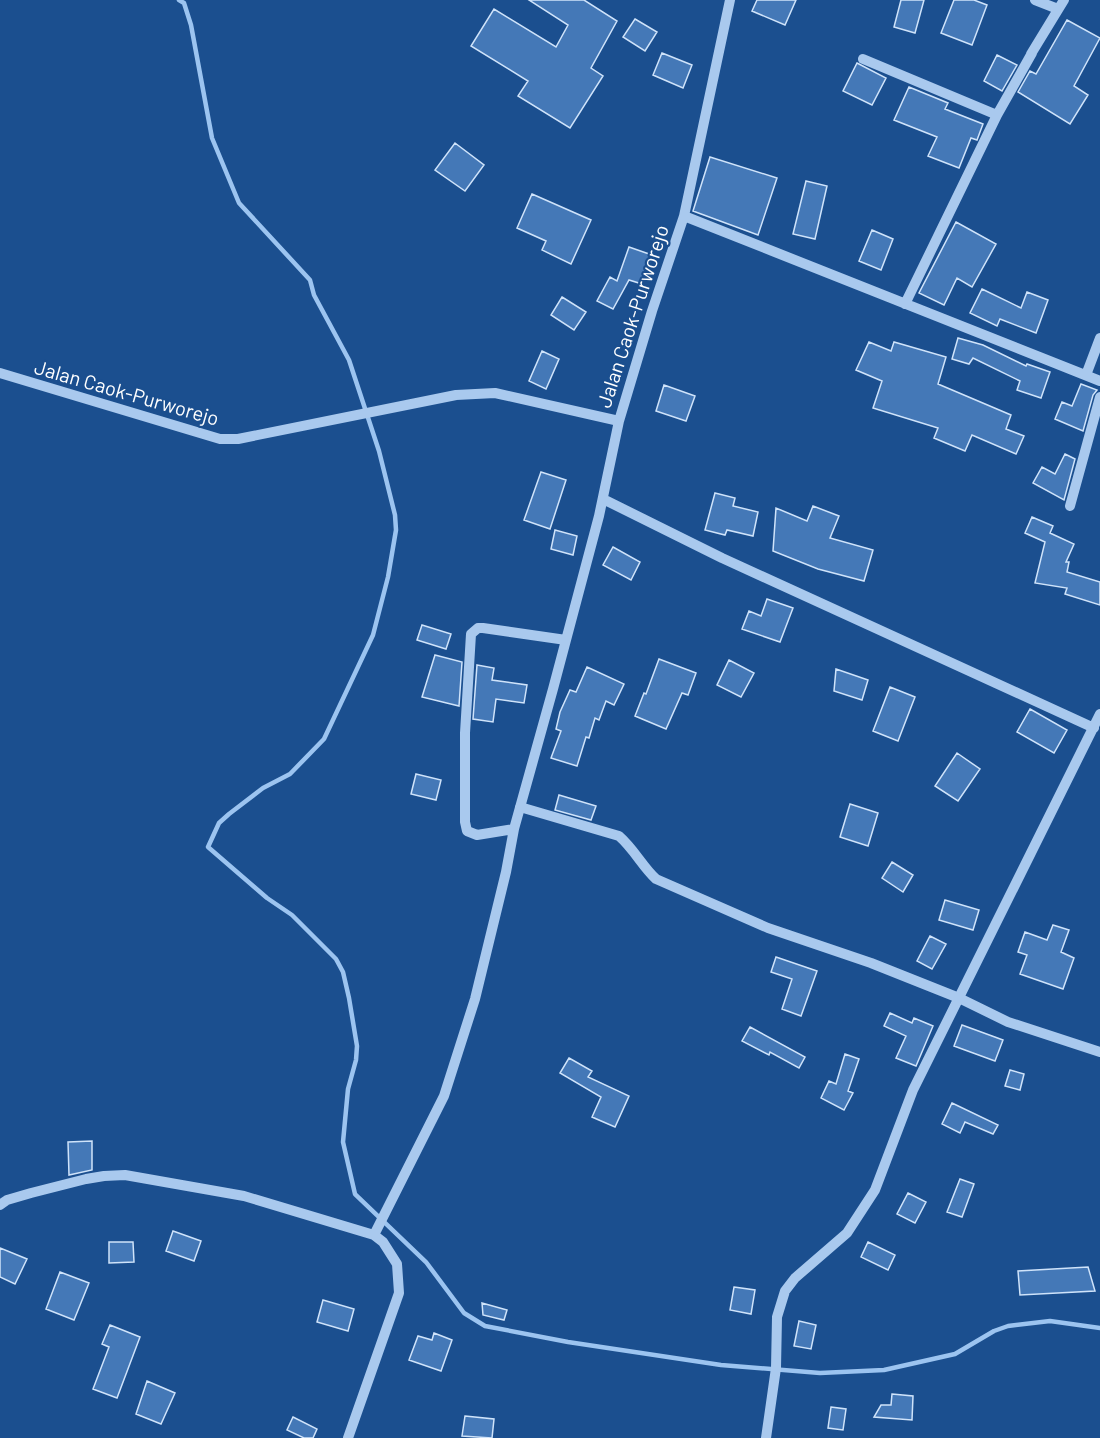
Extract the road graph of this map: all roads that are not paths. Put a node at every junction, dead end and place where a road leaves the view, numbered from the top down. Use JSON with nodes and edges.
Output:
{"nodes":[{"id":1,"x":730,"y":0,"type":"edge"},
{"id":2,"x":1035,"y":0,"type":"edge"},
{"id":3,"x":1061,"y":5,"type":"edge"},
{"id":4,"x":863,"y":59,"type":"dead end"},
{"id":5,"x":997,"y":115,"type":"junction"},
{"id":6,"x":684,"y":216,"type":"junction"},
{"id":7,"x":905,"y":303,"type":"junction"},
{"id":8,"x":1100,"y":338,"type":"edge"},
{"id":9,"x":0,"y":373,"type":"edge"},
{"id":10,"x":1086,"y":375,"type":"junction"},
{"id":11,"x":1100,"y":381,"type":"edge"},
{"id":12,"x":1100,"y":397,"type":"edge"},
{"id":13,"x":619,"y":421,"type":"junction"},
{"id":14,"x":603,"y":499,"type":"junction"},
{"id":15,"x":1070,"y":506,"type":"dead end"},
{"id":16,"x":566,"y":640,"type":"junction"},
{"id":17,"x":1100,"y":714,"type":"edge"},
{"id":18,"x":1096,"y":731,"type":"edge"},
{"id":19,"x":520,"y":807,"type":"junction"},
{"id":20,"x":514,"y":829,"type":"junction"},
{"id":21,"x":959,"y":998,"type":"junction"},
{"id":22,"x":1100,"y":1052,"type":"edge"},
{"id":23,"x":0,"y":1205,"type":"edge"},
{"id":24,"x":374,"y":1234,"type":"junction"},
{"id":25,"x":348,"y":1438,"type":"edge"},
{"id":26,"x":766,"y":1438,"type":"edge"}],
"edges":[{"from":1,"to":6,"type":"street"},
{"from":2,"to":3,"type":"street"},
{"from":3,"to":5,"type":"street"},
{"from":4,"to":5,"type":"street"},
{"from":5,"to":7,"type":"street"},
{"from":6,"to":7,"type":"street","name":"Jalan Caok-Purworejo"},
{"from":6,"to":13,"type":"street","name":"Jalan Caok-Purworejo"},
{"from":7,"to":10,"type":"street","name":"Jalan Caok-Purworejo"},
{"from":8,"to":10,"type":"street"},
{"from":9,"to":13,"type":"street","name":"Jalan Caok-Purworejo"},
{"from":10,"to":11,"type":"street","name":"Jalan Caok-Purworejo"},
{"from":12,"to":15,"type":"street"},
{"from":13,"to":14,"type":"street"},
{"from":14,"to":16,"type":"street"},
{"from":14,"to":18,"type":"street"},
{"from":16,"to":19,"type":"street"},
{"from":16,"to":20,"type":"street"},
{"from":17,"to":18,"type":"street"},
{"from":18,"to":21,"type":"street"},
{"from":19,"to":20,"type":"street"},
{"from":19,"to":21,"type":"street"},
{"from":20,"to":24,"type":"street"},
{"from":21,"to":22,"type":"street"},
{"from":21,"to":26,"type":"street"},
{"from":23,"to":24,"type":"street"},
{"from":24,"to":25,"type":"street"}]}
